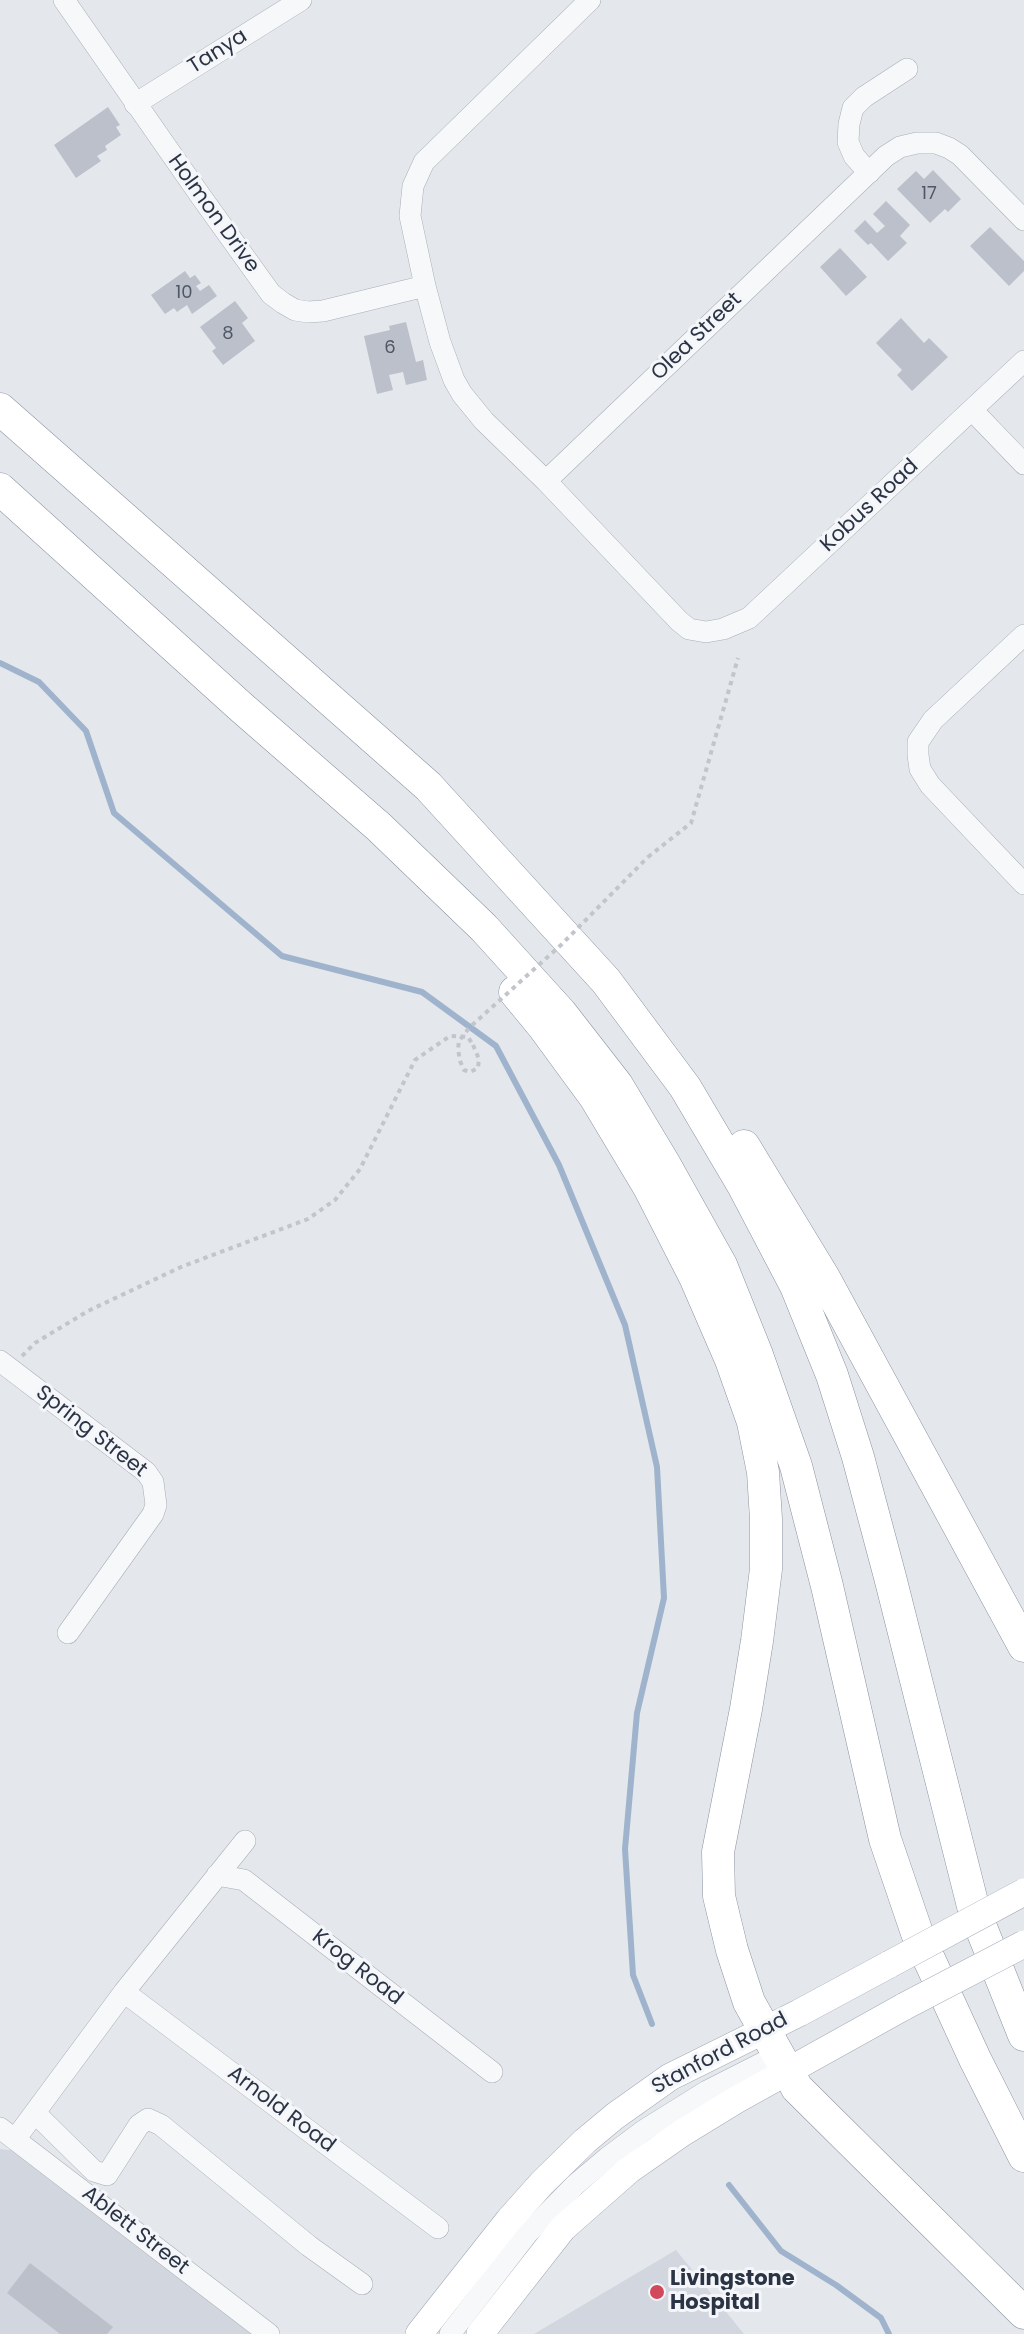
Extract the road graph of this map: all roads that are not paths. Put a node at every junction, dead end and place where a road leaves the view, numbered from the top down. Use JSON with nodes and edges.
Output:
{"nodes":[{"id":1,"x":64,"y":0,"type":"edge"},
{"id":2,"x":301,"y":0,"type":"edge"},
{"id":3,"x":590,"y":0,"type":"edge"},
{"id":4,"x":907,"y":69,"type":"dead end"},
{"id":5,"x":135,"y":104,"type":"junction"},
{"id":6,"x":869,"y":173,"type":"junction"},
{"id":7,"x":1024,"y":220,"type":"edge"},
{"id":8,"x":425,"y":286,"type":"junction"},
{"id":9,"x":1024,"y":361,"type":"edge"},
{"id":10,"x":0,"y":409,"type":"edge"},
{"id":11,"x":973,"y":411,"type":"junction"},
{"id":12,"x":1024,"y":464,"type":"edge"},
{"id":13,"x":546,"y":481,"type":"junction"},
{"id":14,"x":0,"y":489,"type":"edge"},
{"id":15,"x":1024,"y":635,"type":"edge"},
{"id":16,"x":241,"y":707,"type":"junction"},
{"id":17,"x":429,"y":786,"type":"junction"},
{"id":18,"x":1024,"y":884,"type":"edge"},
{"id":19,"x":5,"y":1365,"type":"edge"},
{"id":20,"x":68,"y":1634,"type":"dead end"},
{"id":21,"x":1024,"y":1646,"type":"edge"},
{"id":22,"x":244,"y":1842,"type":"dead end"},
{"id":23,"x":217,"y":1875,"type":"junction"},
{"id":24,"x":1024,"y":1892,"type":"edge"},
{"id":25,"x":1024,"y":1944,"type":"edge"},
{"id":26,"x":124,"y":1992,"type":"junction"},
{"id":27,"x":1024,"y":2035,"type":"edge"},
{"id":28,"x":776,"y":2052,"type":"junction"},
{"id":29,"x":492,"y":2072,"type":"dead end"},
{"id":30,"x":34,"y":2113,"type":"junction"},
{"id":31,"x":8,"y":2133,"type":"edge"},
{"id":32,"x":1024,"y":2156,"type":"edge"},
{"id":33,"x":438,"y":2228,"type":"dead end"},
{"id":34,"x":362,"y":2284,"type":"dead end"},
{"id":35,"x":1024,"y":2313,"type":"edge"},
{"id":36,"x":269,"y":2334,"type":"edge"},
{"id":37,"x":419,"y":2334,"type":"edge"},
{"id":38,"x":450,"y":2334,"type":"edge"},
{"id":39,"x":480,"y":2334,"type":"edge"}],
"edges":[{"from":1,"to":5,"type":"street","name":"Holmon Drive"},
{"from":2,"to":5,"type":"street","name":"Tanya"},
{"from":3,"to":8,"type":"street"},
{"from":4,"to":6,"type":"street"},
{"from":5,"to":8,"type":"street","name":"Holmon Drive"},
{"from":6,"to":7,"type":"street","name":"Olea Street"},
{"from":6,"to":13,"type":"street","name":"Olea Street"},
{"from":8,"to":13,"type":"street"},
{"from":9,"to":11,"type":"street","name":"Kobus Road"},
{"from":10,"to":17,"type":"highway"},
{"from":11,"to":12,"type":"street"},
{"from":11,"to":13,"type":"street","name":"Kobus Road"},
{"from":14,"to":16,"type":"highway"},
{"from":15,"to":18,"type":"street"},
{"from":16,"to":28,"type":"highway"},
{"from":16,"to":32,"type":"highway"},
{"from":17,"to":21,"type":"highway"},
{"from":17,"to":27,"type":"highway"},
{"from":19,"to":20,"type":"street","name":"Spring Street"},
{"from":22,"to":23,"type":"street"},
{"from":23,"to":26,"type":"street"},
{"from":23,"to":29,"type":"street","name":"Krog Road"},
{"from":24,"to":28,"type":"main road","name":"Stanford Road","bridge":true},
{"from":25,"to":28,"type":"main road","name":"Stanford Road","bridge":true},
{"from":26,"to":30,"type":"street"},
{"from":26,"to":33,"type":"street","name":"Arnold Road"},
{"from":28,"to":35,"type":"highway"},
{"from":28,"to":37,"type":"main road","name":"Stanford Road"},
{"from":28,"to":38,"type":"street"},
{"from":28,"to":39,"type":"main road","name":"Stanford Road"},
{"from":30,"to":31,"type":"street"},
{"from":30,"to":34,"type":"street"},
{"from":31,"to":36,"type":"street","name":"Ablett Street"}]}
